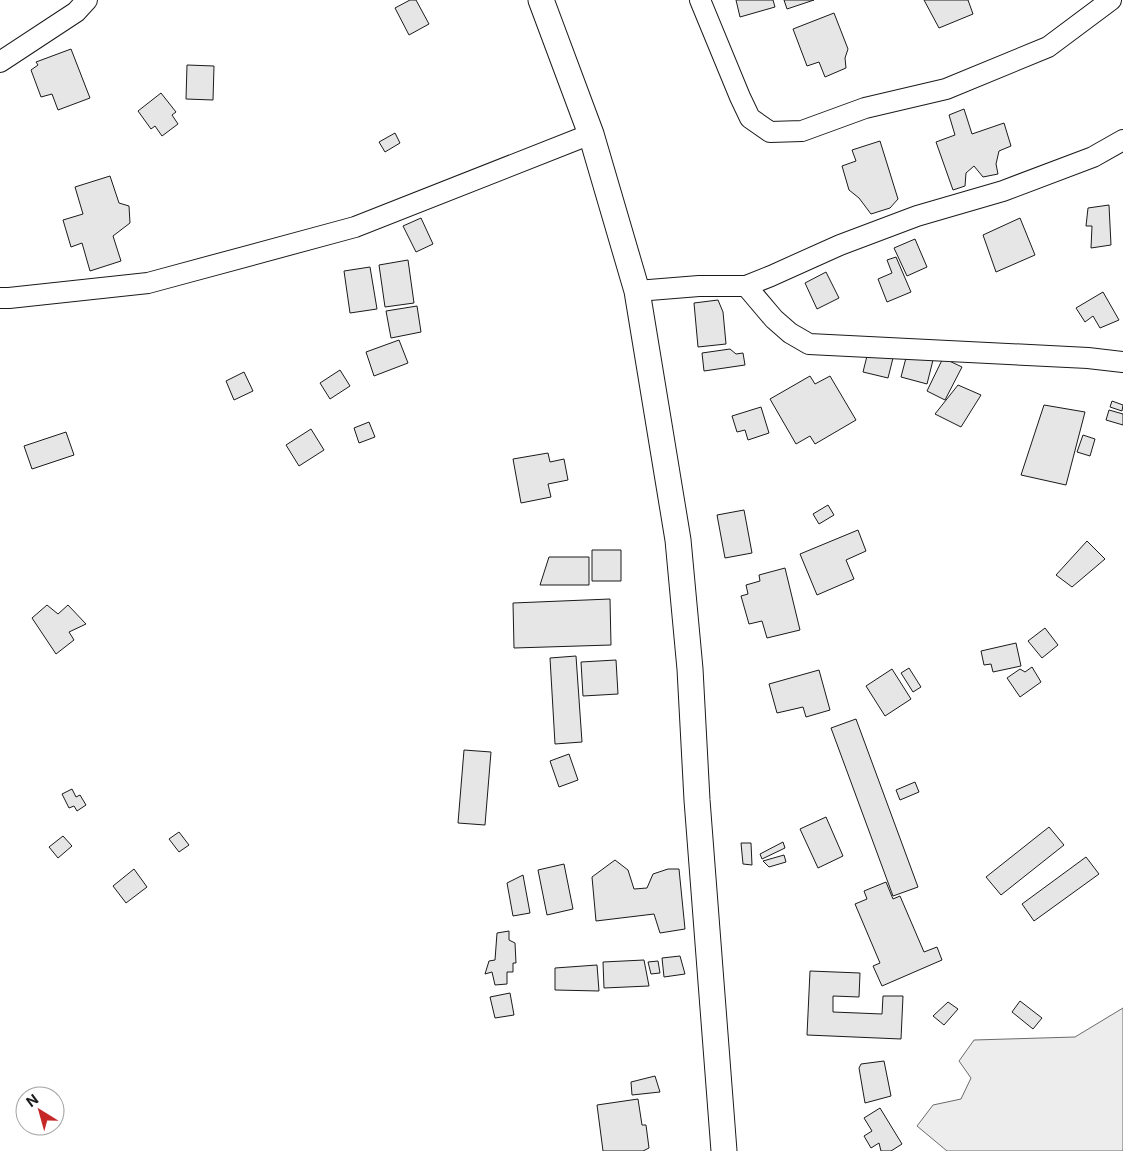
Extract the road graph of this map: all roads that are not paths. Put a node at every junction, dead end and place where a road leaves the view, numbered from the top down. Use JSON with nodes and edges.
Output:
{"nodes":[{"id":1,"x":87,"y":0,"type":"edge"},
{"id":2,"x":541,"y":0,"type":"edge"},
{"id":3,"x":700,"y":0,"type":"edge"},
{"id":4,"x":1111,"y":0,"type":"edge"},
{"id":5,"x":0,"y":62,"type":"edge"},
{"id":6,"x":591,"y":134,"type":"junction"},
{"id":7,"x":1123,"y":140,"type":"edge"},
{"id":8,"x":746,"y":286,"type":"junction"},
{"id":9,"x":637,"y":291,"type":"junction"},
{"id":10,"x":0,"y":298,"type":"edge"},
{"id":11,"x":1123,"y":362,"type":"edge"},
{"id":12,"x":724,"y":1151,"type":"edge"}],
"edges":[{"from":1,"to":5,"type":"street"},
{"from":2,"to":6,"type":"street"},
{"from":3,"to":4,"type":"street"},
{"from":6,"to":9,"type":"street"},
{"from":6,"to":10,"type":"street"},
{"from":7,"to":8,"type":"street"},
{"from":8,"to":9,"type":"street"},
{"from":8,"to":11,"type":"street"},
{"from":9,"to":12,"type":"street"}]}
